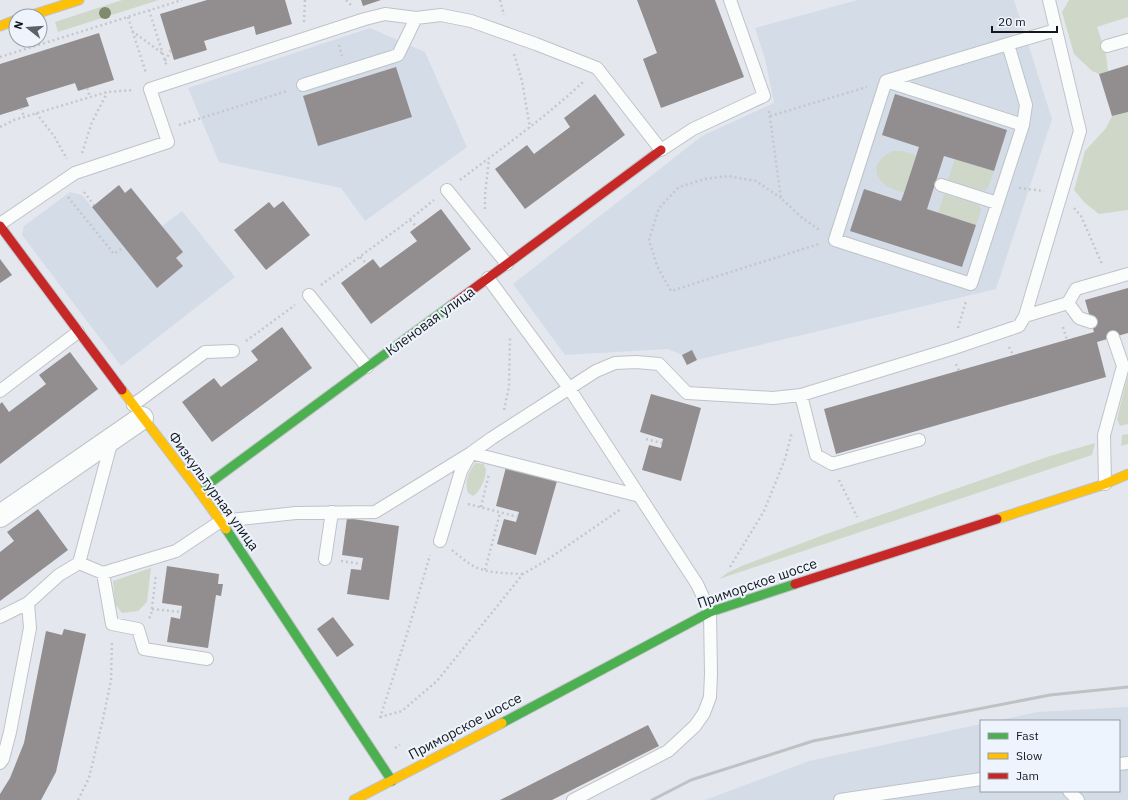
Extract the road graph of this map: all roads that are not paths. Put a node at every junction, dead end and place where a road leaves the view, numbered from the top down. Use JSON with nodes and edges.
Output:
{"nodes":[{"id":1,"x":79,"y":0,"type":"edge"},
{"id":2,"x":730,"y":0,"type":"edge"},
{"id":3,"x":1049,"y":0,"type":"edge"},
{"id":4,"x":48,"y":10,"type":"edge"},
{"id":5,"x":416,"y":18,"type":"junction"},
{"id":6,"x":1056,"y":30,"type":"junction"},
{"id":7,"x":1128,"y":40,"type":"edge"},
{"id":8,"x":1008,"y":44,"type":"junction"},
{"id":9,"x":1107,"y":46,"type":"dead end"},
{"id":10,"x":886,"y":81,"type":"junction"},
{"id":11,"x":303,"y":85,"type":"road end"},
{"id":12,"x":1023,"y":125,"type":"junction"},
{"id":13,"x":661,"y":150,"type":"junction"},
{"id":14,"x":941,"y":185,"type":"dead end"},
{"id":15,"x":447,"y":190,"type":"road end"},
{"id":16,"x":998,"y":203,"type":"junction"},
{"id":17,"x":0,"y":225,"type":"edge"},
{"id":18,"x":507,"y":264,"type":"junction"},
{"id":19,"x":1128,"y":274,"type":"edge"},
{"id":20,"x":488,"y":278,"type":"junction"},
{"id":21,"x":309,"y":295,"type":"dead end"},
{"id":22,"x":1068,"y":303,"type":"junction"},
{"id":23,"x":1025,"y":316,"type":"junction"},
{"id":24,"x":1091,"y":322,"type":"dead end"},
{"id":25,"x":78,"y":332,"type":"junction"},
{"id":26,"x":1113,"y":337,"type":"dead end"},
{"id":27,"x":233,"y":351,"type":"dead end"},
{"id":28,"x":1124,"y":354,"type":"edge"},
{"id":29,"x":367,"y":367,"type":"junction"},
{"id":30,"x":569,"y":388,"type":"junction"},
{"id":31,"x":0,"y":391,"type":"edge"},
{"id":32,"x":801,"y":395,"type":"junction"},
{"id":33,"x":138,"y":411,"type":"junction"},
{"id":34,"x":113,"y":438,"type":"junction"},
{"id":35,"x":919,"y":440,"type":"dead end"},
{"id":36,"x":472,"y":453,"type":"junction"},
{"id":37,"x":1128,"y":474,"type":"edge"},
{"id":38,"x":1128,"y":480,"type":"edge"},
{"id":39,"x":1105,"y":484,"type":"junction"},
{"id":40,"x":200,"y":491,"type":"junction"},
{"id":41,"x":640,"y":496,"type":"junction"},
{"id":42,"x":3,"y":509,"type":"edge"},
{"id":43,"x":332,"y":512,"type":"junction"},
{"id":44,"x":221,"y":521,"type":"junction"},
{"id":45,"x":440,"y":541,"type":"road end"},
{"id":46,"x":325,"y":559,"type":"dead end"},
{"id":47,"x":78,"y":562,"type":"junction"},
{"id":48,"x":103,"y":573,"type":"junction"},
{"id":49,"x":28,"y":603,"type":"junction"},
{"id":50,"x":710,"y":612,"type":"junction"},
{"id":51,"x":0,"y":617,"type":"edge"},
{"id":52,"x":207,"y":659,"type":"dead end"},
{"id":53,"x":0,"y":763,"type":"edge"},
{"id":54,"x":980,"y":779,"type":"edge"},
{"id":55,"x":392,"y":781,"type":"junction"},
{"id":56,"x":1071,"y":792,"type":"edge"},
{"id":57,"x":845,"y":799,"type":"edge"},
{"id":58,"x":354,"y":800,"type":"edge"},
{"id":59,"x":573,"y":800,"type":"edge"},
{"id":60,"x":1078,"y":800,"type":"edge"}],
"edges":[{"from":1,"to":4,"type":"street"},
{"from":2,"to":13,"type":"lane"},
{"from":3,"to":6,"type":"lane"},
{"from":5,"to":11,"type":"lane"},
{"from":5,"to":13,"type":"lane"},
{"from":5,"to":17,"type":"lane"},
{"from":6,"to":8,"type":"lane"},
{"from":6,"to":23,"type":"lane"},
{"from":7,"to":9,"type":"lane"},
{"from":8,"to":10,"type":"lane"},
{"from":8,"to":12,"type":"lane"},
{"from":10,"to":12,"type":"lane"},
{"from":10,"to":16,"type":"lane"},
{"from":12,"to":16,"type":"lane"},
{"from":13,"to":18,"type":"street","name":"Кленовая улица"},
{"from":14,"to":16,"type":"lane"},
{"from":15,"to":18,"type":"lane"},
{"from":17,"to":25,"type":"street","name":"Физкультурная улица"},
{"from":18,"to":20,"type":"street","name":"Кленовая улица"},
{"from":19,"to":22,"type":"lane"},
{"from":20,"to":29,"type":"street","name":"Кленовая улица"},
{"from":20,"to":30,"type":"lane"},
{"from":21,"to":29,"type":"lane"},
{"from":22,"to":23,"type":"lane"},
{"from":22,"to":24,"type":"lane"},
{"from":23,"to":32,"type":"lane"},
{"from":25,"to":31,"type":"lane"},
{"from":25,"to":33,"type":"street","name":"Физкультурная улица"},
{"from":26,"to":28,"type":"lane"},
{"from":27,"to":33,"type":"lane"},
{"from":28,"to":39,"type":"lane"},
{"from":29,"to":40,"type":"street","name":"Кленовая улица"},
{"from":30,"to":32,"type":"lane"},
{"from":30,"to":36,"type":"lane"},
{"from":30,"to":41,"type":"lane"},
{"from":32,"to":35,"type":"lane"},
{"from":33,"to":34,"type":"street"},
{"from":33,"to":40,"type":"street","name":"Физкультурная улица"},
{"from":34,"to":42,"type":"street"},
{"from":34,"to":47,"type":"lane"},
{"from":36,"to":41,"type":"lane"},
{"from":36,"to":43,"type":"lane"},
{"from":36,"to":45,"type":"lane"},
{"from":37,"to":39,"type":"street","name":"Приморское шоссе"},
{"from":38,"to":39,"type":"street","name":"Приморское шоссе"},
{"from":39,"to":50,"type":"street","name":"Приморское шоссе"},
{"from":40,"to":44,"type":"street","name":"Физкультурная улица"},
{"from":41,"to":50,"type":"lane"},
{"from":43,"to":44,"type":"lane"},
{"from":43,"to":46,"type":"lane"},
{"from":44,"to":48,"type":"lane"},
{"from":44,"to":55,"type":"street","name":"Физкультурная улица"},
{"from":47,"to":48,"type":"lane"},
{"from":47,"to":49,"type":"lane"},
{"from":48,"to":52,"type":"lane"},
{"from":49,"to":51,"type":"lane"},
{"from":49,"to":53,"type":"lane"},
{"from":50,"to":55,"type":"street","name":"Приморское шоссе"},
{"from":50,"to":59,"type":"lane"},
{"from":54,"to":57,"type":"lane"},
{"from":55,"to":58,"type":"street","name":"Приморское шоссе"},
{"from":56,"to":60,"type":"lane"}]}
